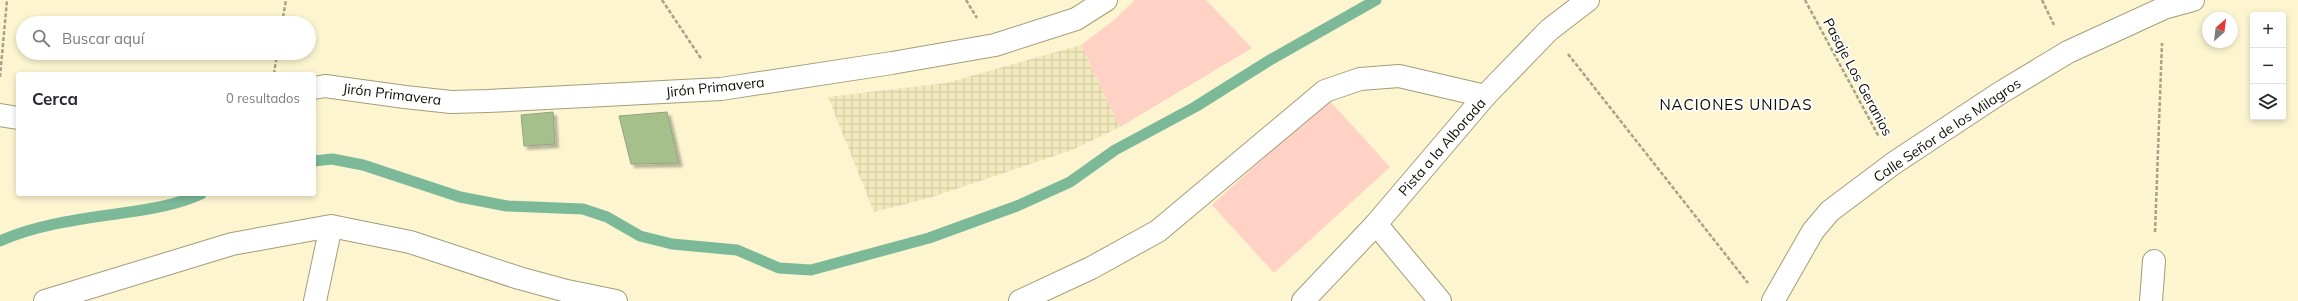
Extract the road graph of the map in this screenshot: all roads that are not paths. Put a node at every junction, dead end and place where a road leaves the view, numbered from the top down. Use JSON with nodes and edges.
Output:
{"nodes":[{"id":1,"x":1106,"y":0,"type":"edge"},
{"id":2,"x":1588,"y":0,"type":"edge"},
{"id":3,"x":2193,"y":0,"type":"edge"},
{"id":4,"x":316,"y":88,"type":"edge"},
{"id":5,"x":1485,"y":96,"type":"junction"},
{"id":6,"x":0,"y":115,"type":"edge"},
{"id":7,"x":16,"y":118,"type":"edge"},
{"id":8,"x":1376,"y":224,"type":"junction"},
{"id":9,"x":331,"y":226,"type":"junction"},
{"id":10,"x":2154,"y":261,"type":"road end"},
{"id":11,"x":45,"y":301,"type":"edge"},
{"id":12,"x":315,"y":301,"type":"edge"},
{"id":13,"x":616,"y":301,"type":"edge"},
{"id":14,"x":1018,"y":301,"type":"edge"},
{"id":15,"x":1303,"y":301,"type":"edge"},
{"id":16,"x":1440,"y":301,"type":"edge"},
{"id":17,"x":1773,"y":301,"type":"edge"},
{"id":18,"x":2151,"y":301,"type":"edge"}],
"edges":[{"from":1,"to":4,"type":"street","name":"Jirón Primavera"},
{"from":2,"to":5,"type":"street","name":"Pista a la Alborada"},
{"from":3,"to":17,"type":"street","name":"Calle Señor de los Milagros"},
{"from":5,"to":8,"type":"street","name":"Pista a la Alborada"},
{"from":5,"to":14,"type":"street"},
{"from":6,"to":7,"type":"street"},
{"from":8,"to":15,"type":"street","name":"Pista a la Alborada"},
{"from":8,"to":16,"type":"street"},
{"from":9,"to":11,"type":"street"},
{"from":9,"to":12,"type":"street"},
{"from":9,"to":13,"type":"street"},
{"from":10,"to":18,"type":"street"}]}
